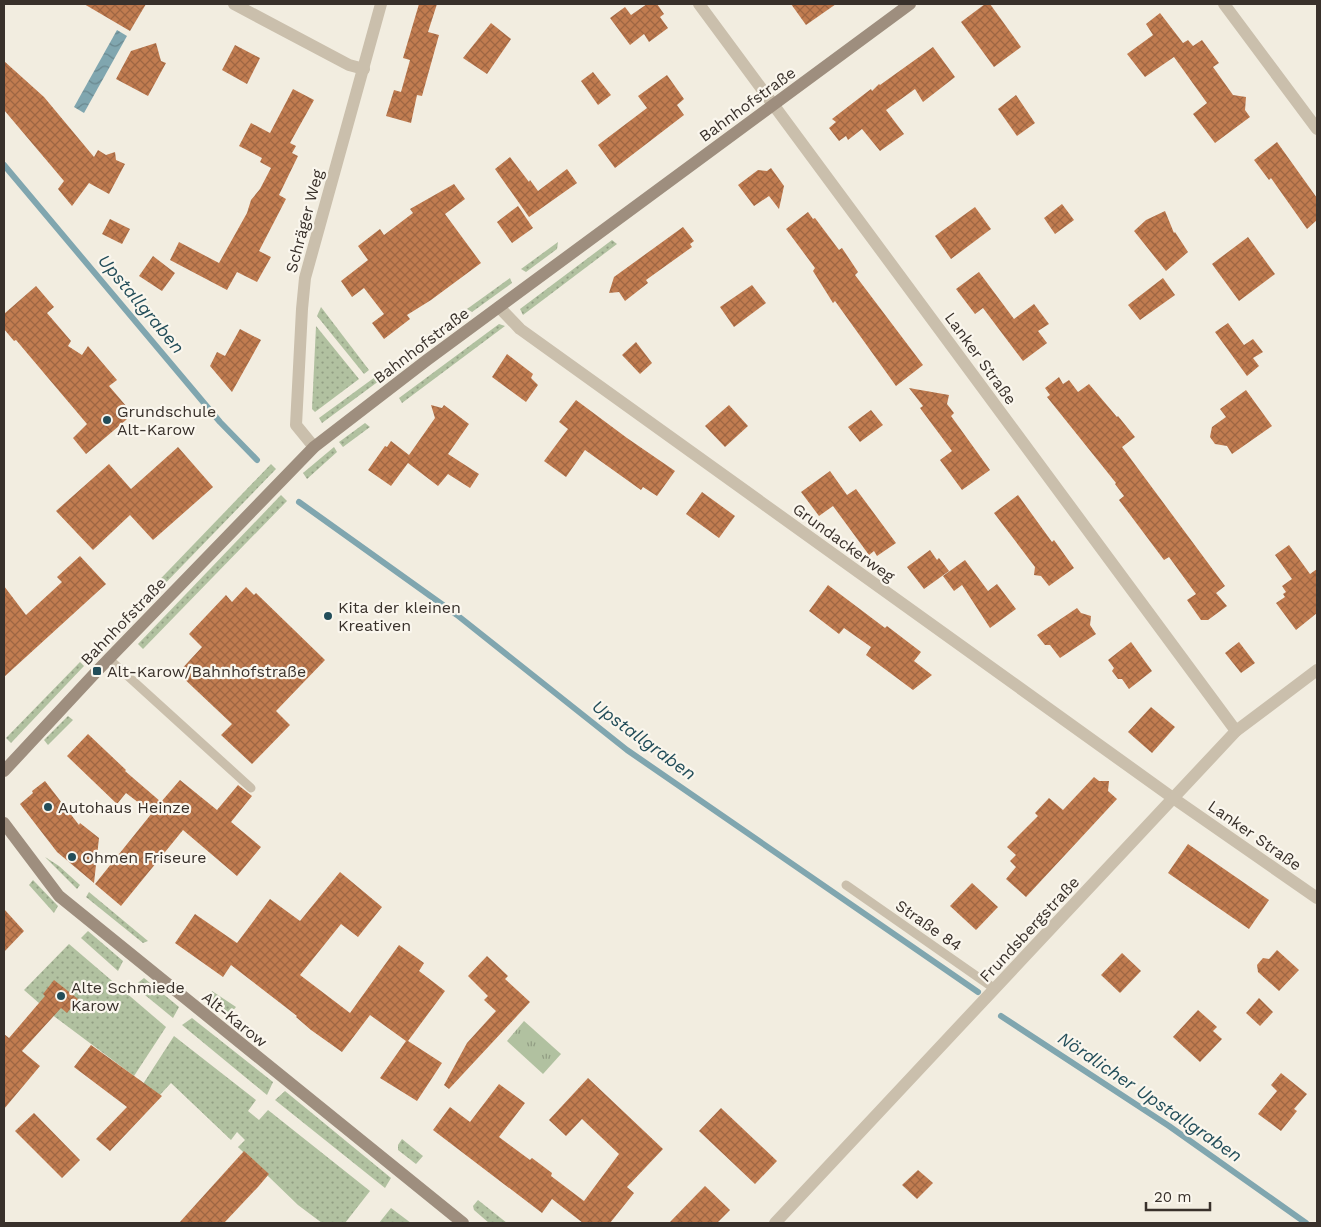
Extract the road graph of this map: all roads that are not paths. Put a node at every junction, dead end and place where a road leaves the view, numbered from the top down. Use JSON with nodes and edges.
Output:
{"nodes":[{"id":1,"x":234,"y":4,"type":"edge"},
{"id":2,"x":381,"y":4,"type":"edge"},
{"id":3,"x":699,"y":4,"type":"edge"},
{"id":4,"x":910,"y":4,"type":"edge"},
{"id":5,"x":1224,"y":4,"type":"edge"},
{"id":6,"x":364,"y":69,"type":"junction"},
{"id":7,"x":773,"y":104,"type":"junction"},
{"id":8,"x":1317,"y":129,"type":"edge"},
{"id":9,"x":500,"y":307,"type":"junction"},
{"id":10,"x":314,"y":448,"type":"junction"},
{"id":11,"x":109,"y":659,"type":"junction"},
{"id":12,"x":1317,"y":670,"type":"edge"},
{"id":13,"x":1236,"y":731,"type":"junction"},
{"id":14,"x":4,"y":770,"type":"edge"},
{"id":15,"x":251,"y":788,"type":"dead end"},
{"id":16,"x":1173,"y":798,"type":"junction"},
{"id":17,"x":4,"y":823,"type":"edge"},
{"id":18,"x":846,"y":885,"type":"dead end"},
{"id":19,"x":1317,"y":898,"type":"edge"},
{"id":20,"x":995,"y":989,"type":"junction"},
{"id":21,"x":463,"y":1223,"type":"edge"},
{"id":22,"x":775,"y":1223,"type":"edge"}],
"edges":[{"from":1,"to":6,"type":"street"},
{"from":2,"to":6,"type":"street","name":"Schräger Weg"},
{"from":3,"to":7,"type":"street","name":"Lanker Straße"},
{"from":4,"to":7,"type":"main road","name":"Bahnhofstraße"},
{"from":5,"to":8,"type":"street"},
{"from":6,"to":10,"type":"street","name":"Schräger Weg"},
{"from":7,"to":9,"type":"main road","name":"Bahnhofstraße"},
{"from":7,"to":13,"type":"street","name":"Lanker Straße"},
{"from":9,"to":10,"type":"main road","name":"Bahnhofstraße"},
{"from":9,"to":16,"type":"street","name":"Grundackerweg"},
{"from":10,"to":11,"type":"main road","name":"Bahnhofstraße"},
{"from":11,"to":14,"type":"main road","name":"Bahnhofstraße"},
{"from":11,"to":15,"type":"lane"},
{"from":12,"to":13,"type":"street","name":"Frundsbergstraße"},
{"from":13,"to":16,"type":"street","name":"Frundsbergstraße"},
{"from":16,"to":19,"type":"street","name":"Lanker Straße"},
{"from":16,"to":20,"type":"street","name":"Frundsbergstraße"},
{"from":17,"to":21,"type":"main road","name":"Alt-Karow"},
{"from":18,"to":20,"type":"lane","name":"Straße 84"},
{"from":20,"to":22,"type":"street","name":"Frundsbergstraße"}]}
